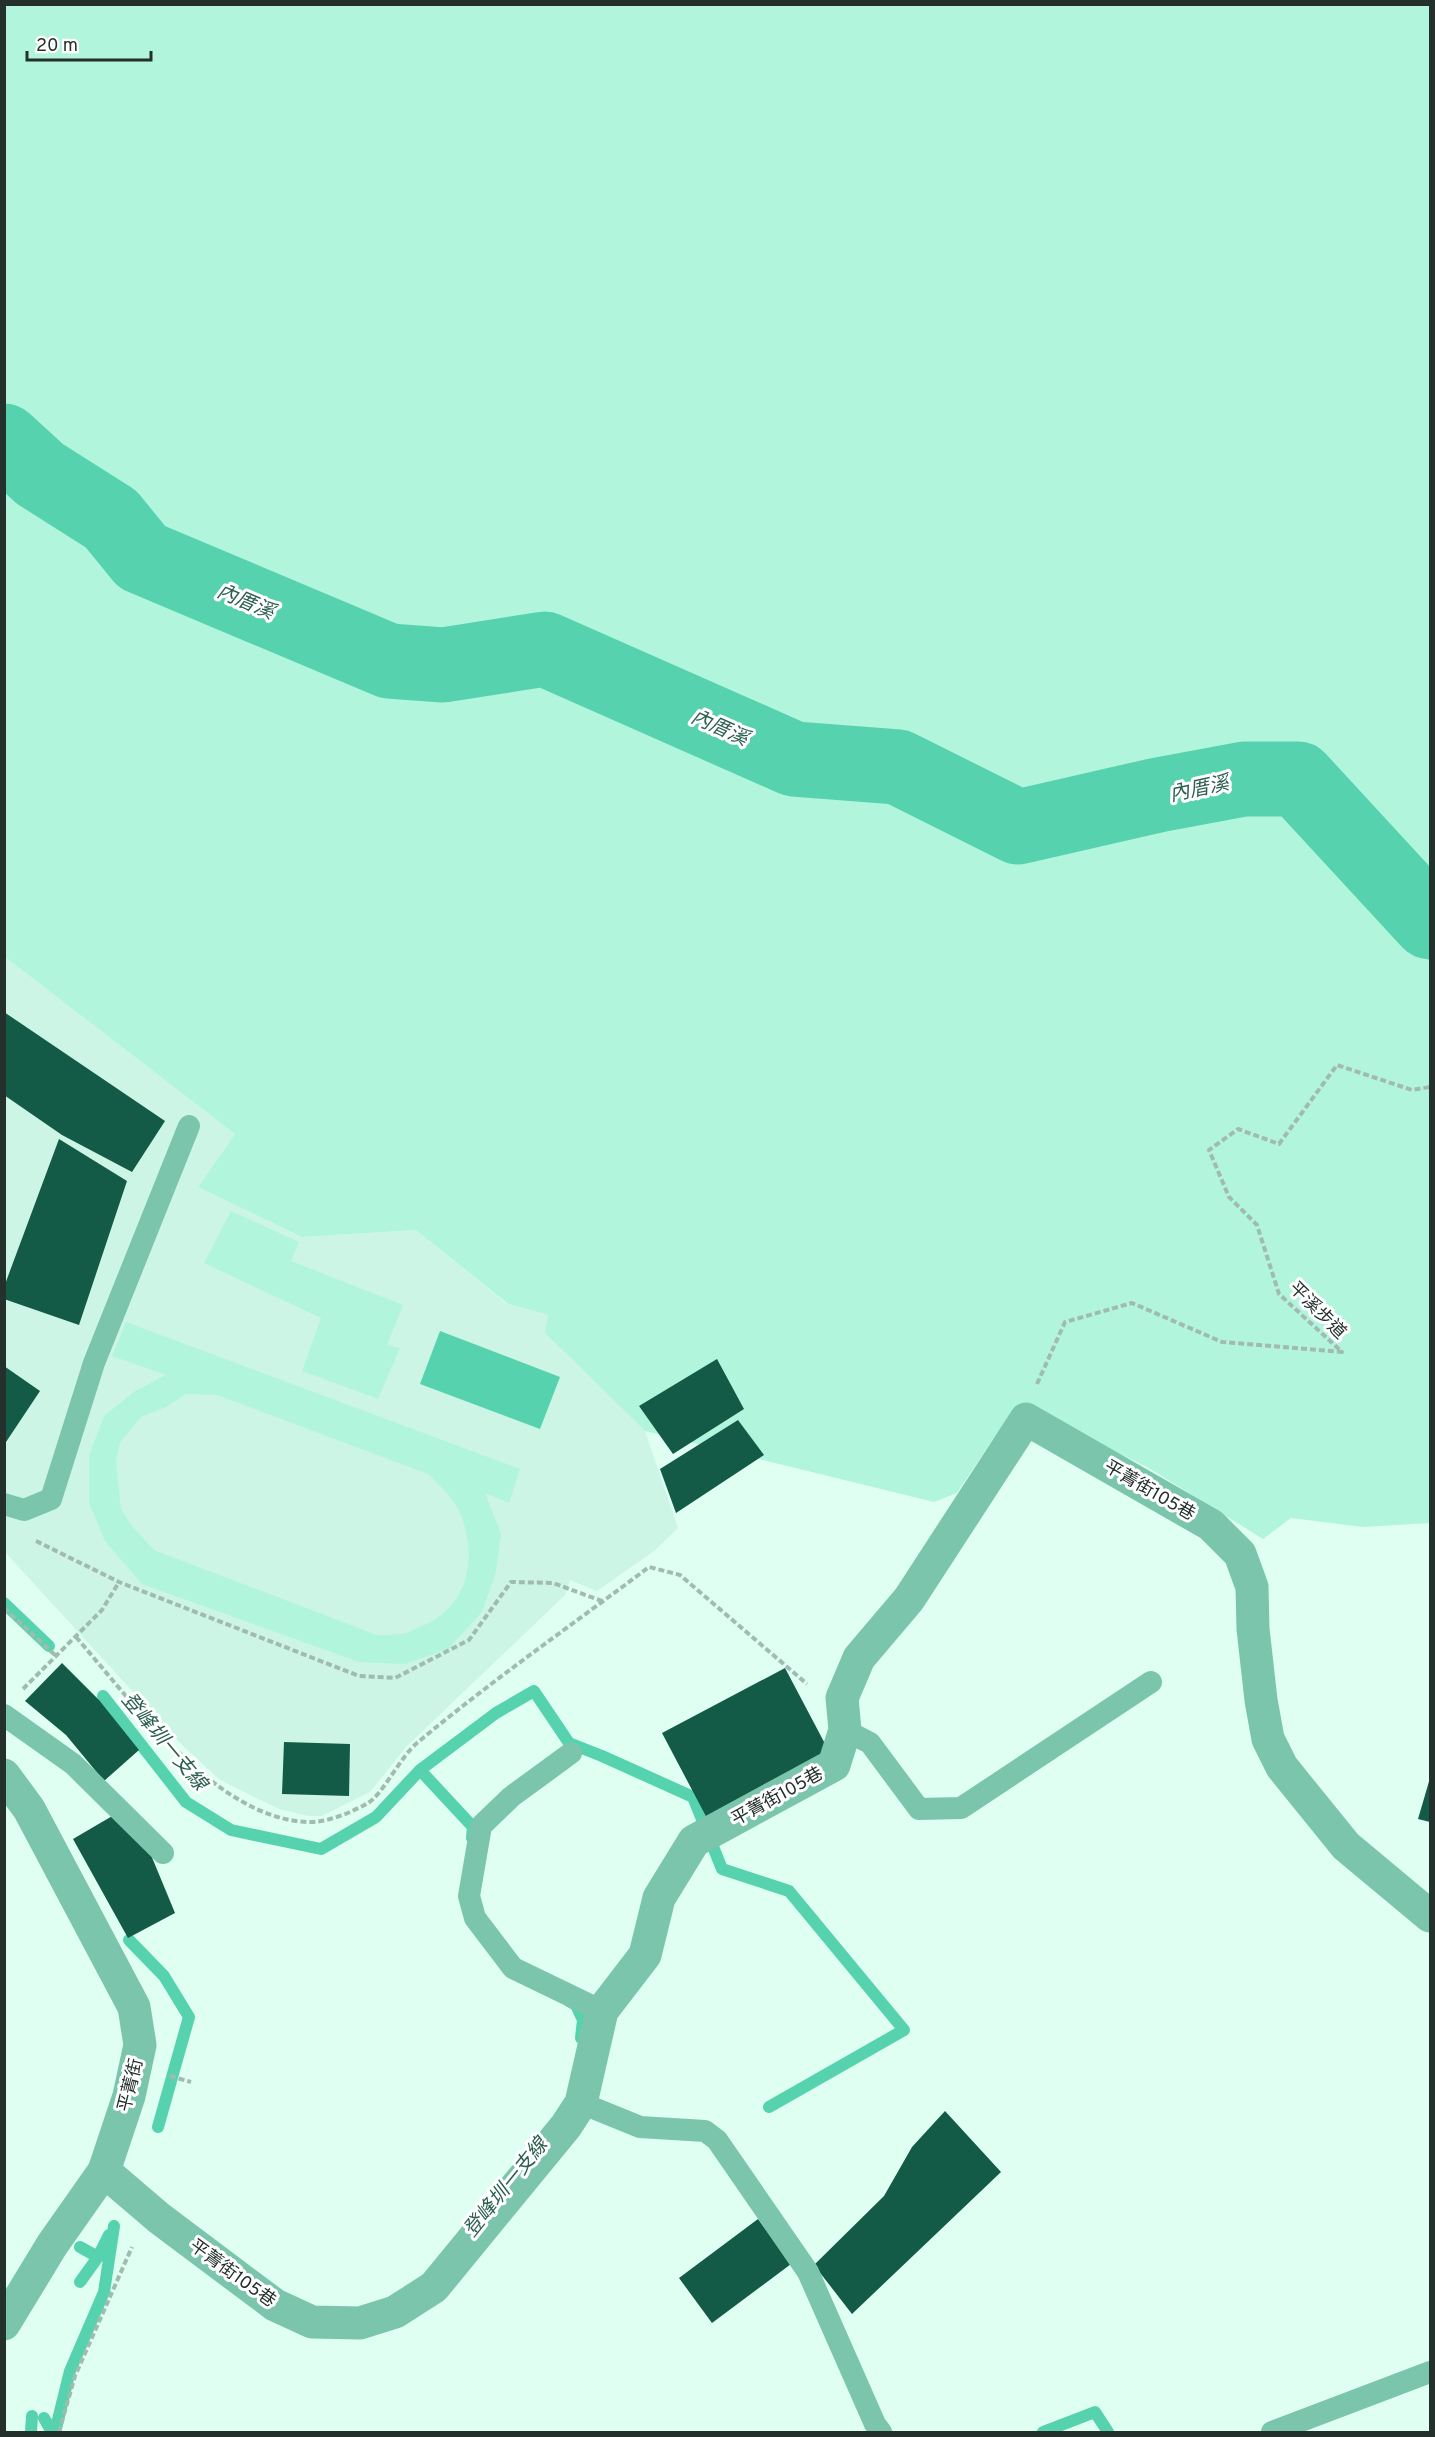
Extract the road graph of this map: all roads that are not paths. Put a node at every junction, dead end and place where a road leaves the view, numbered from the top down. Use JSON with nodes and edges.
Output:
{"nodes":[{"id":1,"x":189,"y":1126,"type":"dead end"},
{"id":2,"x":4,"y":1504,"type":"edge"},
{"id":3,"x":1151,"y":1682,"type":"dead end"},
{"id":4,"x":10,"y":1706,"type":"edge"},
{"id":5,"x":844,"y":1714,"type":"junction"},
{"id":6,"x":571,"y":1753,"type":"dead end"},
{"id":7,"x":4,"y":1775,"type":"edge"},
{"id":8,"x":163,"y":1853,"type":"dead end"},
{"id":9,"x":1431,"y":1916,"type":"edge"},
{"id":10,"x":602,"y":2011,"type":"junction"},
{"id":11,"x":581,"y":2103,"type":"junction"},
{"id":12,"x":104,"y":2171,"type":"junction"},
{"id":13,"x":5,"y":2322,"type":"edge"},
{"id":14,"x":1431,"y":2372,"type":"edge"},
{"id":15,"x":881,"y":2433,"type":"edge"},
{"id":16,"x":1272,"y":2433,"type":"edge"}],
"edges":[{"from":1,"to":2,"type":"lane"},
{"from":3,"to":5,"type":"lane"},
{"from":4,"to":8,"type":"lane"},
{"from":5,"to":9,"type":"street","name":"平菁街105巷"},
{"from":5,"to":10,"type":"street","name":"平菁街105巷"},
{"from":6,"to":10,"type":"lane"},
{"from":7,"to":12,"type":"street","name":"平菁街"},
{"from":10,"to":11,"type":"street","name":"平菁街105巷"},
{"from":11,"to":12,"type":"street","name":"平菁街105巷"},
{"from":11,"to":15,"type":"lane"},
{"from":12,"to":13,"type":"street","name":"平菁街"},
{"from":14,"to":16,"type":"lane"}]}
